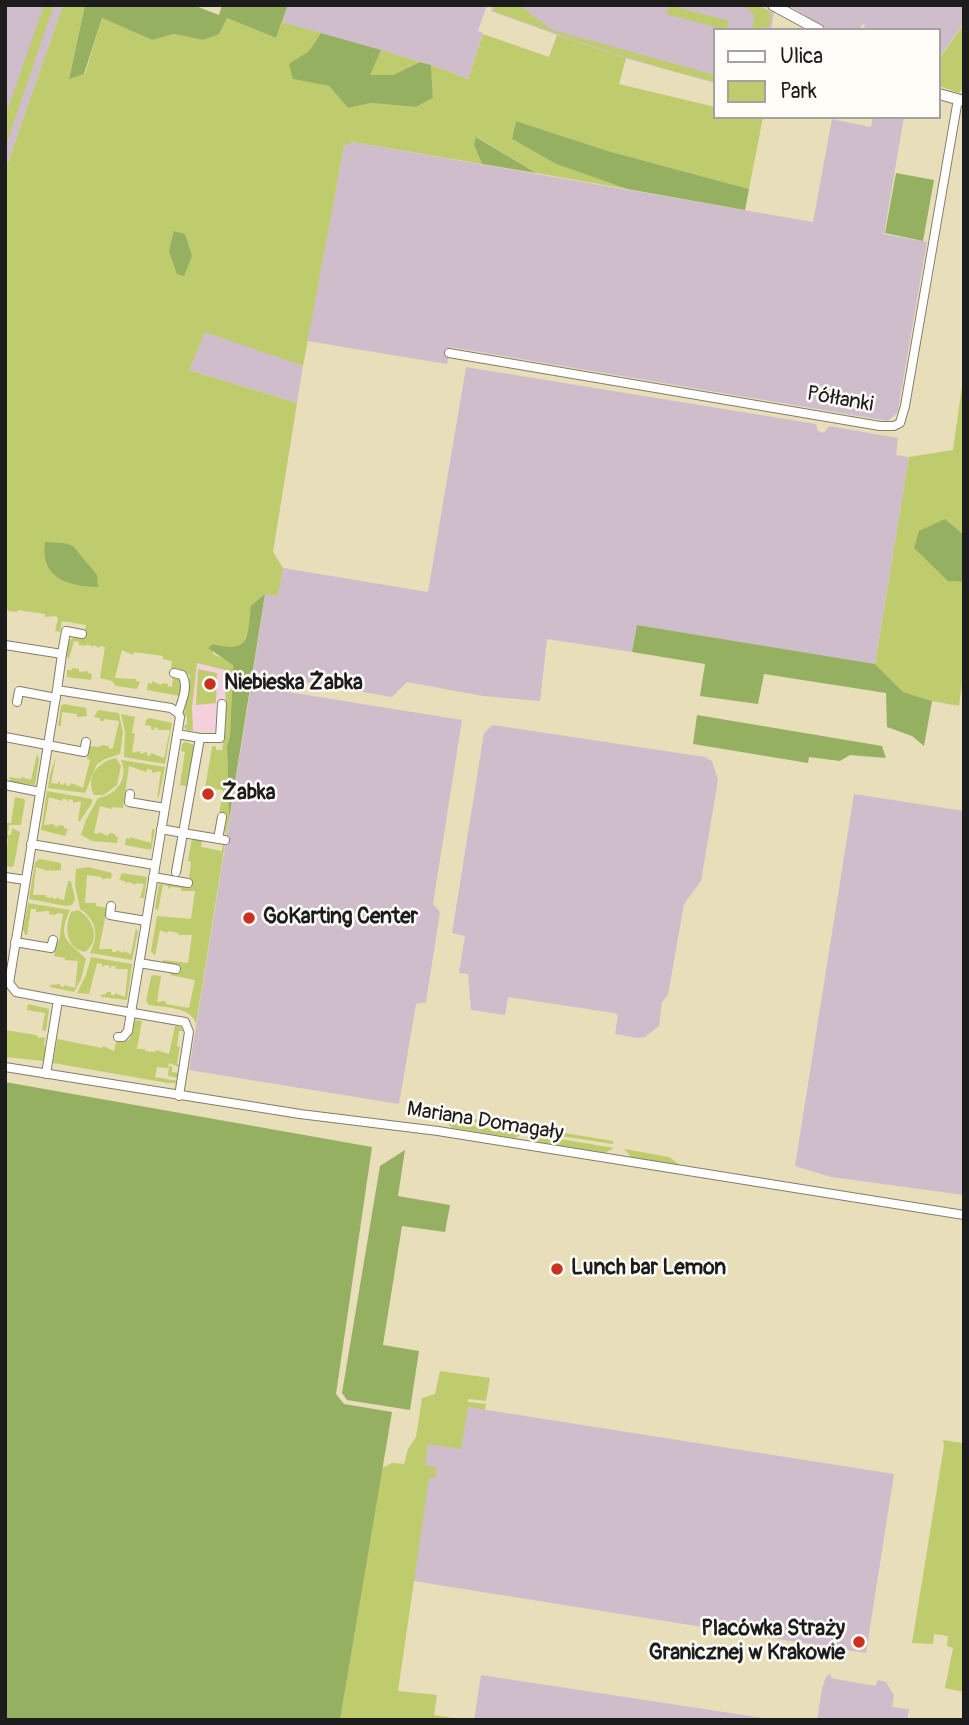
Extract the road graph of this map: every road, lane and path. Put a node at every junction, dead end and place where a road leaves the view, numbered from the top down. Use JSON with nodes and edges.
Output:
{"nodes":[{"id":1,"x":774,"y":5,"type":"edge"},
{"id":2,"x":815,"y":28,"type":"edge"},
{"id":3,"x":941,"y":95,"type":"edge"},
{"id":4,"x":961,"y":100,"type":"edge"},
{"id":5,"x":449,"y":353,"type":"dead end"},
{"id":6,"x":82,"y":634,"type":"dead end"},
{"id":7,"x":5,"y":645,"type":"edge"},
{"id":8,"x":62,"y":654,"type":"junction"},
{"id":9,"x":174,"y":673,"type":"dead end"},
{"id":10,"x":56,"y":694,"type":"junction"},
{"id":11,"x":17,"y":702,"type":"dead end"},
{"id":12,"x":222,"y":704,"type":"dead end"},
{"id":13,"x":178,"y":713,"type":"junction"},
{"id":14,"x":177,"y":734,"type":"junction"},
{"id":15,"x":5,"y":737,"type":"edge"},
{"id":16,"x":200,"y":738,"type":"junction"},
{"id":17,"x":48,"y":745,"type":"junction"},
{"id":18,"x":84,"y":752,"type":"dead end"},
{"id":19,"x":5,"y":785,"type":"edge"},
{"id":20,"x":40,"y":792,"type":"junction"},
{"id":21,"x":129,"y":802,"type":"dead end"},
{"id":22,"x":165,"y":808,"type":"junction"},
{"id":23,"x":222,"y":817,"type":"dead end"},
{"id":24,"x":161,"y":829,"type":"junction"},
{"id":25,"x":183,"y":833,"type":"junction"},
{"id":26,"x":32,"y":844,"type":"junction"},
{"id":27,"x":155,"y":865,"type":"junction"},
{"id":28,"x":176,"y":872,"type":"dead end"},
{"id":29,"x":5,"y":877,"type":"edge"},
{"id":30,"x":153,"y":877,"type":"junction"},
{"id":31,"x":25,"y":880,"type":"junction"},
{"id":32,"x":188,"y":883,"type":"dead end"},
{"id":33,"x":110,"y":915,"type":"dead end"},
{"id":34,"x":146,"y":921,"type":"junction"},
{"id":35,"x":15,"y":942,"type":"junction"},
{"id":36,"x":51,"y":948,"type":"dead end"},
{"id":37,"x":139,"y":963,"type":"junction"},
{"id":38,"x":176,"y":969,"type":"dead end"},
{"id":39,"x":8,"y":990,"type":"edge"},
{"id":40,"x":58,"y":1000,"type":"junction"},
{"id":41,"x":131,"y":1011,"type":"junction"},
{"id":42,"x":118,"y":1037,"type":"dead end"},
{"id":43,"x":5,"y":1067,"type":"edge"},
{"id":44,"x":46,"y":1074,"type":"junction"},
{"id":45,"x":179,"y":1096,"type":"junction"},
{"id":46,"x":962,"y":1217,"type":"edge"}],
"edges":[{"from":1,"to":2,"type":"street"},
{"from":3,"to":4,"type":"street","name":"Półłanki"},
{"from":4,"to":5,"type":"street","name":"Półłanki"},
{"from":6,"to":8,"type":"street"},
{"from":7,"to":8,"type":"street"},
{"from":8,"to":10,"type":"street"},
{"from":9,"to":13,"type":"street"},
{"from":10,"to":11,"type":"street"},
{"from":10,"to":13,"type":"street"},
{"from":10,"to":17,"type":"street"},
{"from":12,"to":16,"type":"street"},
{"from":13,"to":14,"type":"street"},
{"from":14,"to":16,"type":"street"},
{"from":14,"to":22,"type":"street"},
{"from":15,"to":17,"type":"street"},
{"from":16,"to":25,"type":"street"},
{"from":17,"to":18,"type":"street"},
{"from":17,"to":20,"type":"street"},
{"from":19,"to":20,"type":"street"},
{"from":20,"to":26,"type":"street"},
{"from":21,"to":22,"type":"street"},
{"from":22,"to":24,"type":"street"},
{"from":23,"to":25,"type":"street"},
{"from":24,"to":25,"type":"street"},
{"from":24,"to":27,"type":"street"},
{"from":25,"to":28,"type":"street"},
{"from":26,"to":27,"type":"street"},
{"from":26,"to":31,"type":"street"},
{"from":27,"to":30,"type":"street"},
{"from":29,"to":31,"type":"street"},
{"from":30,"to":32,"type":"street"},
{"from":30,"to":34,"type":"street"},
{"from":31,"to":35,"type":"street"},
{"from":33,"to":34,"type":"street"},
{"from":34,"to":37,"type":"street"},
{"from":35,"to":36,"type":"street"},
{"from":35,"to":39,"type":"street"},
{"from":37,"to":38,"type":"street"},
{"from":37,"to":41,"type":"street"},
{"from":39,"to":40,"type":"street"},
{"from":40,"to":41,"type":"street"},
{"from":40,"to":44,"type":"street"},
{"from":41,"to":42,"type":"street"},
{"from":41,"to":45,"type":"street"},
{"from":43,"to":44,"type":"street","name":"Mariana Domagały"},
{"from":44,"to":45,"type":"street","name":"Mariana Domagały"},
{"from":45,"to":46,"type":"street","name":"Mariana Domagały"}]}
